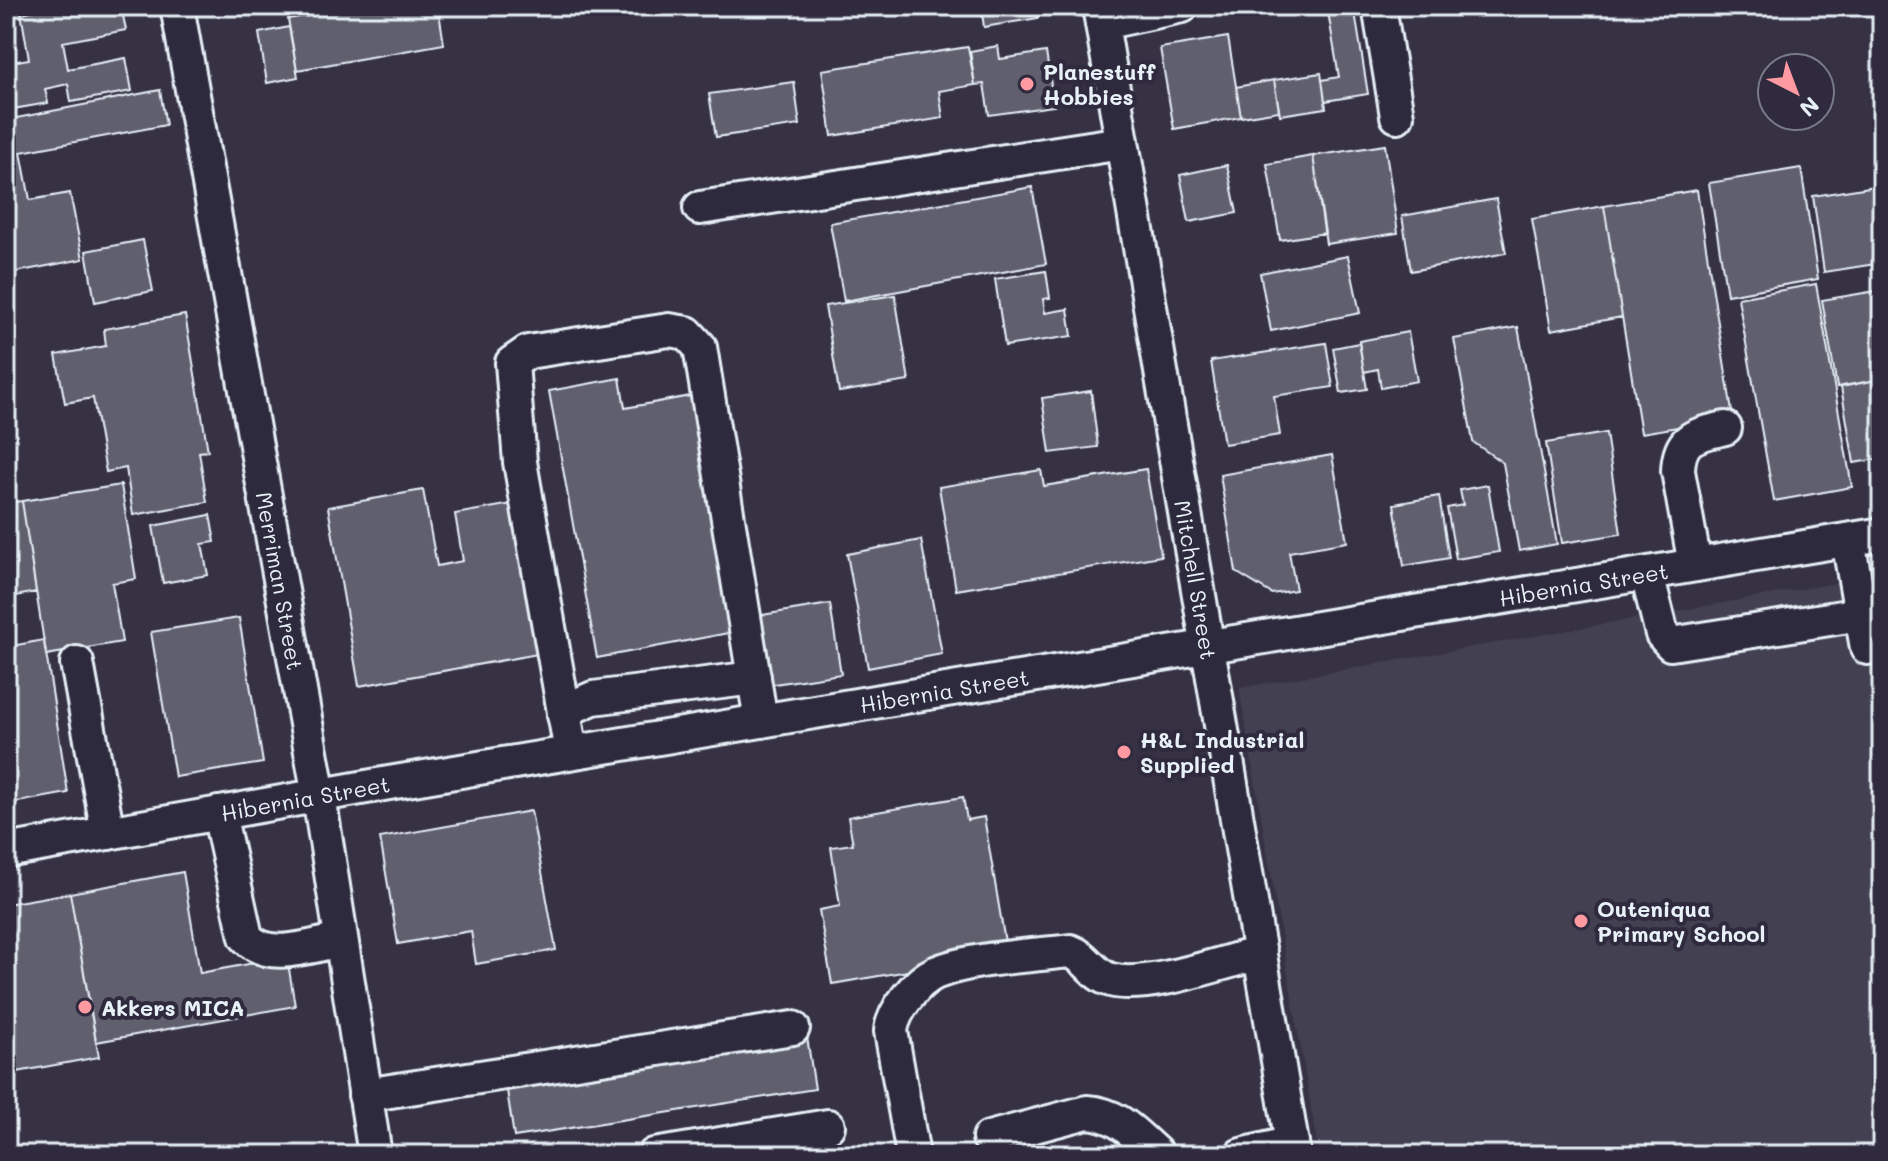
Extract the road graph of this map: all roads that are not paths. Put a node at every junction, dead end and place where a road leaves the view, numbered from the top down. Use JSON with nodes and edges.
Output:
{"nodes":[{"id":1,"x":177,"y":6,"type":"edge"},
{"id":2,"x":1182,"y":6,"type":"edge"},
{"id":3,"x":1379,"y":6,"type":"edge"},
{"id":4,"x":1100,"y":14,"type":"edge"},
{"id":5,"x":1397,"y":116,"type":"dead end"},
{"id":6,"x":1122,"y":143,"type":"junction"},
{"id":7,"x":700,"y":208,"type":"dead end"},
{"id":8,"x":1725,"y":428,"type":"dead end"},
{"id":9,"x":1882,"y":534,"type":"edge"},
{"id":10,"x":1848,"y":540,"type":"junction"},
{"id":11,"x":1695,"y":565,"type":"junction"},
{"id":12,"x":1647,"y":574,"type":"junction"},
{"id":13,"x":1861,"y":614,"type":"junction"},
{"id":14,"x":1209,"y":647,"type":"junction"},
{"id":15,"x":1867,"y":648,"type":"dead end"},
{"id":16,"x":77,"y":663,"type":"dead end"},
{"id":17,"x":754,"y":678,"type":"junction"},
{"id":18,"x":564,"y":715,"type":"junction"},
{"id":19,"x":761,"y":721,"type":"junction"},
{"id":20,"x":571,"y":752,"type":"junction"},
{"id":21,"x":319,"y":796,"type":"junction"},
{"id":22,"x":219,"y":813,"type":"junction"},
{"id":23,"x":108,"y":833,"type":"junction"},
{"id":24,"x":6,"y":851,"type":"edge"},
{"id":25,"x":341,"y":940,"type":"junction"},
{"id":26,"x":1260,"y":953,"type":"junction"},
{"id":27,"x":793,"y":1028,"type":"dead end"},
{"id":28,"x":365,"y":1095,"type":"junction"},
{"id":29,"x":828,"y":1126,"type":"dead end"},
{"id":30,"x":989,"y":1138,"type":"dead end"},
{"id":31,"x":1293,"y":1149,"type":"edge"},
{"id":32,"x":375,"y":1155,"type":"edge"},
{"id":33,"x":654,"y":1155,"type":"edge"},
{"id":34,"x":913,"y":1155,"type":"edge"},
{"id":35,"x":1158,"y":1155,"type":"edge"},
{"id":36,"x":1241,"y":1155,"type":"edge"}],
"edges":[{"from":1,"to":21,"type":"street","name":"Merriman Street"},
{"from":2,"to":4,"type":"street"},
{"from":3,"to":5,"type":"street"},
{"from":4,"to":6,"type":"street","name":"Mitchell Street"},
{"from":6,"to":7,"type":"street"},
{"from":6,"to":14,"type":"street","name":"Mitchell Street"},
{"from":8,"to":11,"type":"street"},
{"from":9,"to":10,"type":"street","name":"Hibernia Street"},
{"from":10,"to":11,"type":"street","name":"Hibernia Street"},
{"from":10,"to":13,"type":"street"},
{"from":11,"to":12,"type":"street","name":"Hibernia Street"},
{"from":12,"to":13,"type":"street"},
{"from":12,"to":14,"type":"street","name":"Hibernia Street"},
{"from":13,"to":15,"type":"street"},
{"from":14,"to":19,"type":"street","name":"Hibernia Street"},
{"from":14,"to":26,"type":"street","name":"Mitchell Street"},
{"from":16,"to":23,"type":"street"},
{"from":17,"to":18,"type":"street"},
{"from":17,"to":18,"type":"street"},
{"from":17,"to":19,"type":"street"},
{"from":18,"to":20,"type":"street"},
{"from":19,"to":20,"type":"street","name":"Hibernia Street"},
{"from":20,"to":21,"type":"street","name":"Hibernia Street"},
{"from":21,"to":22,"type":"street","name":"Hibernia Street"},
{"from":21,"to":25,"type":"street","name":"Merriman Street"},
{"from":22,"to":23,"type":"street","name":"Hibernia Street"},
{"from":22,"to":25,"type":"street"},
{"from":23,"to":24,"type":"street","name":"Hibernia Street"},
{"from":25,"to":28,"type":"street","name":"Merriman Street"},
{"from":26,"to":31,"type":"street","name":"Mitchell Street"},
{"from":26,"to":34,"type":"street"},
{"from":27,"to":28,"type":"street"},
{"from":28,"to":32,"type":"street","name":"Merriman Street"},
{"from":29,"to":33,"type":"street"},
{"from":30,"to":35,"type":"street"},
{"from":31,"to":36,"type":"street"}]}
